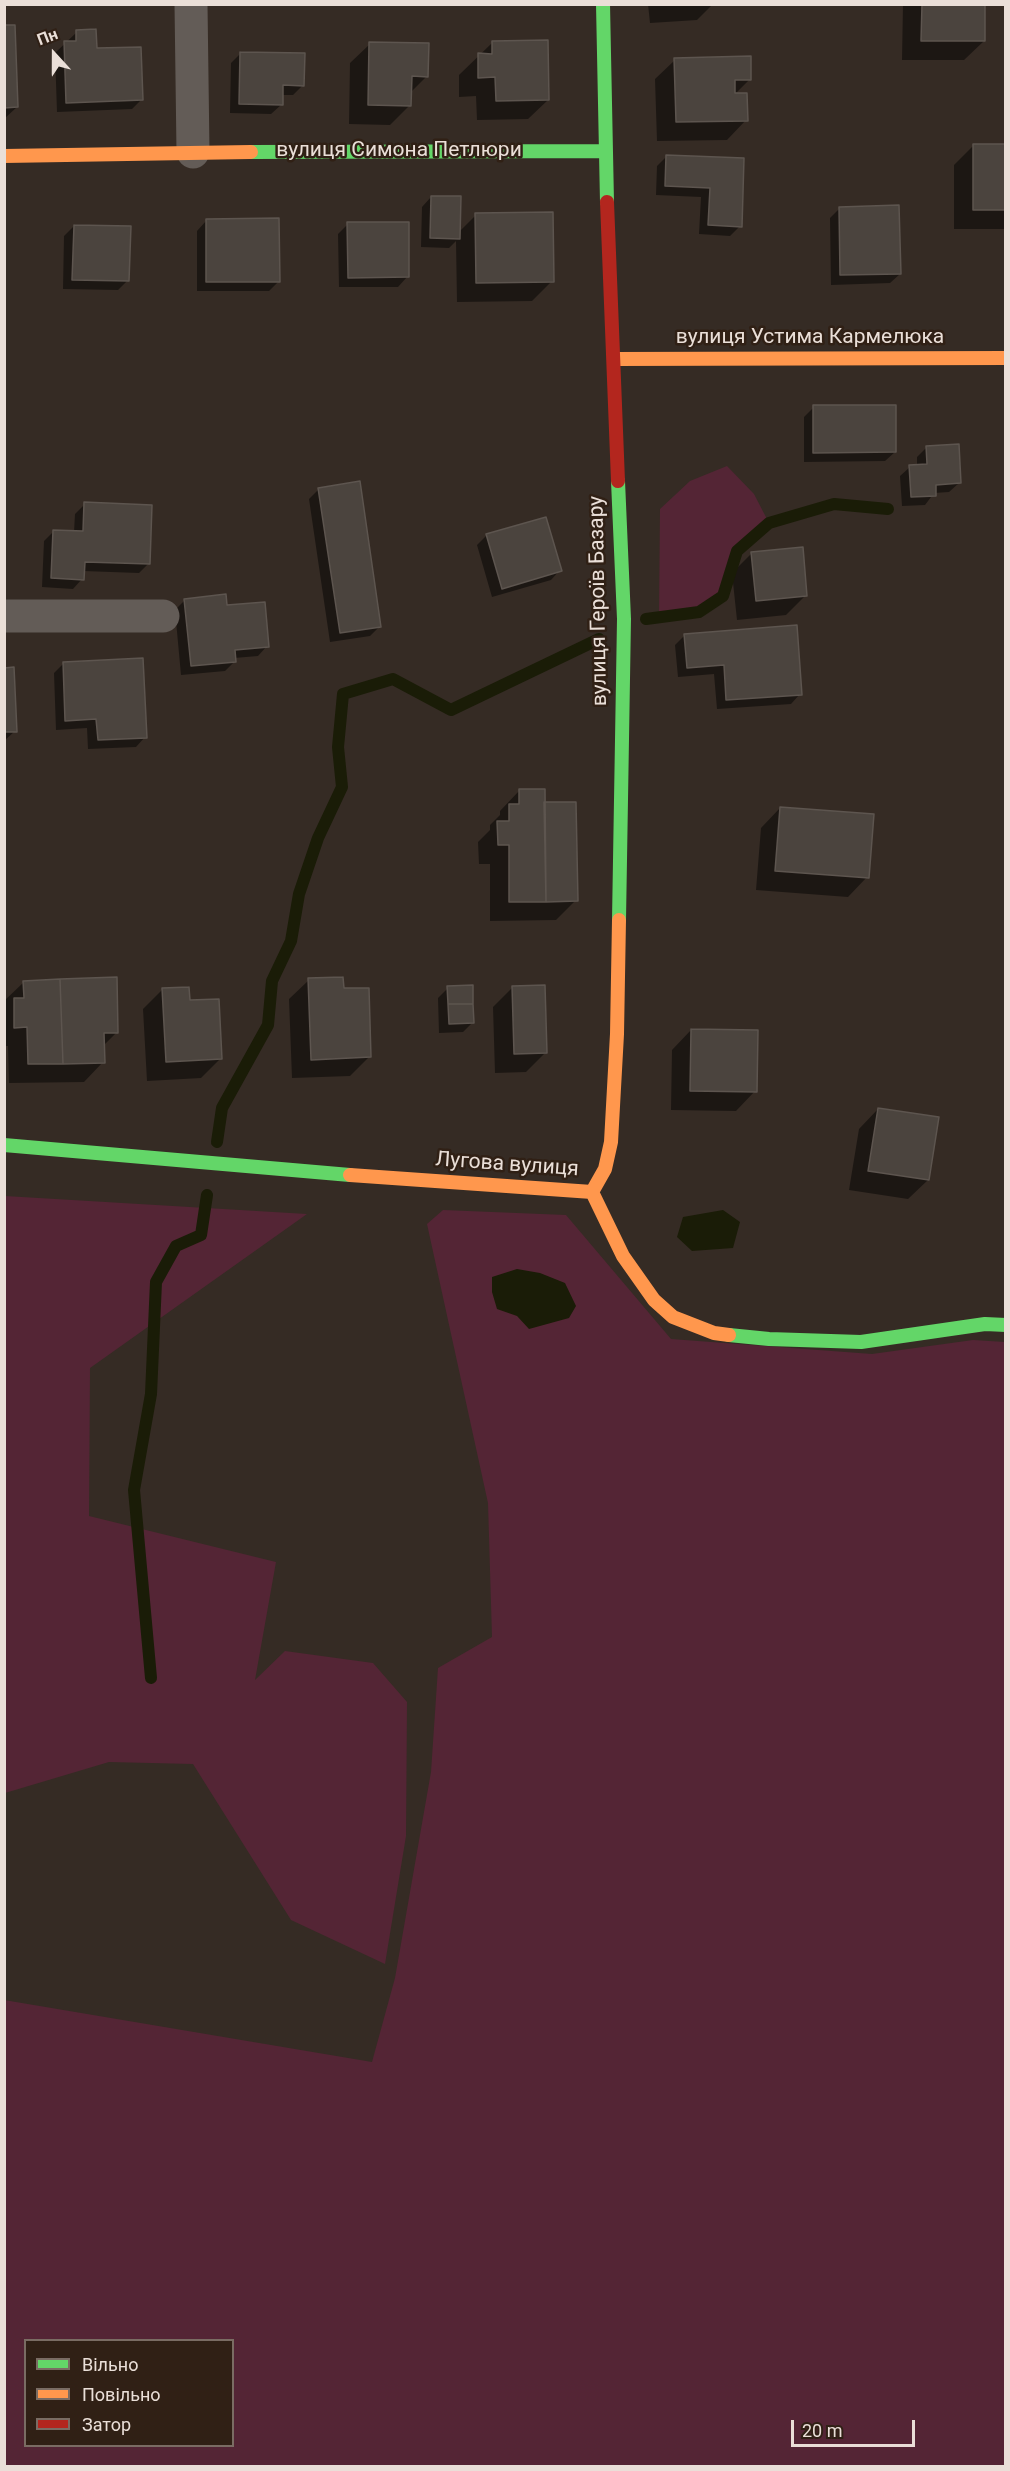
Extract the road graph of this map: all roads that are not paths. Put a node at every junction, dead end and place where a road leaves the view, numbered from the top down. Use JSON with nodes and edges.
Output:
{"nodes":[{"id":1,"x":191,"y":4,"type":"edge"},
{"id":2,"x":603,"y":4,"type":"edge"},
{"id":3,"x":605,"y":151,"type":"junction"},
{"id":4,"x":193,"y":152,"type":"junction"},
{"id":5,"x":4,"y":156,"type":"edge"},
{"id":6,"x":1005,"y":358,"type":"edge"},
{"id":7,"x":614,"y":359,"type":"junction"},
{"id":8,"x":4,"y":616,"type":"edge"},
{"id":9,"x":163,"y":616,"type":"dead end"},
{"id":10,"x":4,"y":1145,"type":"edge"},
{"id":11,"x":591,"y":1192,"type":"junction"},
{"id":12,"x":1005,"y":1325,"type":"edge"}],
"edges":[{"from":1,"to":4,"type":"street"},
{"from":2,"to":3,"type":"street","name":"вулиця Героїв Базару"},
{"from":3,"to":4,"type":"street","name":"вулиця Симона Петлюри"},
{"from":3,"to":7,"type":"street","name":"вулиця Героїв Базару"},
{"from":4,"to":5,"type":"street","name":"вулиця Симона Петлюри"},
{"from":6,"to":7,"type":"street","name":"вулиця Устима Кармелюка"},
{"from":7,"to":11,"type":"street","name":"вулиця Героїв Базару"},
{"from":8,"to":9,"type":"street"},
{"from":10,"to":11,"type":"street","name":"Лугова вулиця"},
{"from":11,"to":12,"type":"street","name":"Лугова вулиця"}]}
